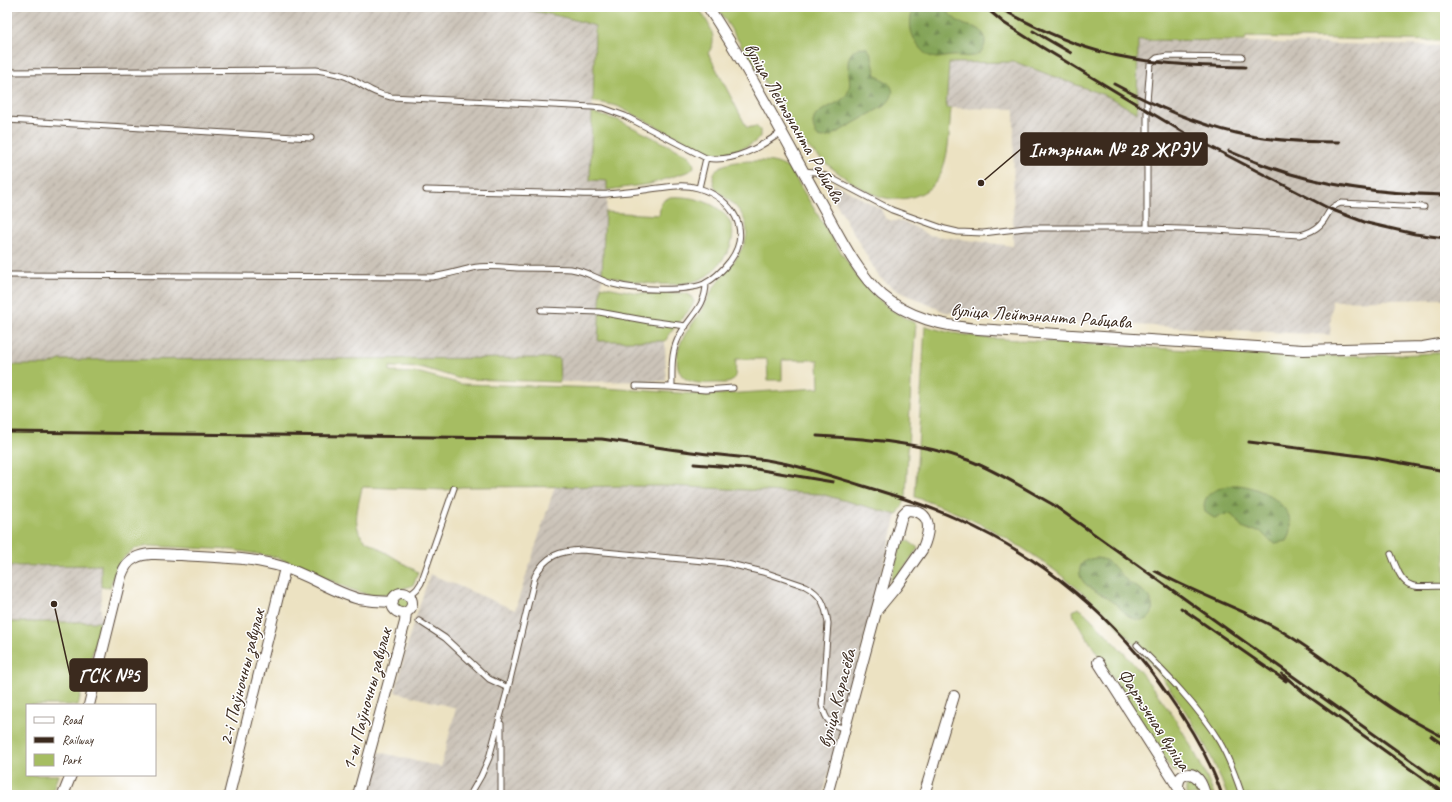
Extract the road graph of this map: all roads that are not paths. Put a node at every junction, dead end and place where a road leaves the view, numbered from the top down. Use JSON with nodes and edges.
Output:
{"nodes":[{"id":1,"x":708,"y":7,"type":"edge"},
{"id":2,"x":1242,"y":57,"type":"dead end"},
{"id":3,"x":7,"y":72,"type":"edge"},
{"id":4,"x":7,"y":120,"type":"edge"},
{"id":5,"x":782,"y":132,"type":"junction"},
{"id":6,"x":311,"y":138,"type":"dead end"},
{"id":7,"x":706,"y":158,"type":"junction"},
{"id":8,"x":803,"y":171,"type":"junction"},
{"id":9,"x":699,"y":188,"type":"junction"},
{"id":10,"x":426,"y":190,"type":"dead end"},
{"id":11,"x":1424,"y":207,"type":"dead end"},
{"id":12,"x":1147,"y":228,"type":"junction"},
{"id":13,"x":7,"y":275,"type":"edge"},
{"id":14,"x":706,"y":283,"type":"junction"},
{"id":15,"x":541,"y":310,"type":"dead end"},
{"id":16,"x":686,"y":326,"type":"junction"},
{"id":17,"x":1445,"y":343,"type":"edge"},
{"id":18,"x":636,"y":386,"type":"dead end"},
{"id":19,"x":672,"y":387,"type":"junction"},
{"id":20,"x":733,"y":388,"type":"dead end"},
{"id":21,"x":454,"y":488,"type":"dead end"},
{"id":22,"x":1391,"y":554,"type":"dead end"},
{"id":23,"x":285,"y":568,"type":"junction"},
{"id":24,"x":1445,"y":586,"type":"edge"},
{"id":25,"x":409,"y":596,"type":"junction"},
{"id":26,"x":393,"y":602,"type":"junction"},
{"id":27,"x":877,"y":610,"type":"junction"},
{"id":28,"x":406,"y":612,"type":"junction"},
{"id":29,"x":419,"y":621,"type":"dead end"},
{"id":30,"x":1137,"y":645,"type":"dead end"},
{"id":31,"x":1098,"y":662,"type":"dead end"},
{"id":32,"x":508,"y":688,"type":"junction"},
{"id":33,"x":954,"y":696,"type":"dead end"},
{"id":34,"x":89,"y":704,"type":"edge"},
{"id":35,"x":501,"y":715,"type":"junction"},
{"id":36,"x":845,"y":729,"type":"junction"},
{"id":37,"x":71,"y":776,"type":"edge"},
{"id":38,"x":1178,"y":785,"type":"junction"},
{"id":39,"x":63,"y":795,"type":"edge"},
{"id":40,"x":229,"y":795,"type":"edge"},
{"id":41,"x":358,"y":795,"type":"edge"},
{"id":42,"x":470,"y":795,"type":"edge"},
{"id":43,"x":501,"y":795,"type":"edge"},
{"id":44,"x":827,"y":795,"type":"edge"},
{"id":45,"x":924,"y":795,"type":"edge"},
{"id":46,"x":1183,"y":795,"type":"edge"},
{"id":47,"x":1205,"y":795,"type":"edge"},
{"id":48,"x":1242,"y":795,"type":"edge"}],
"edges":[{"from":1,"to":5,"type":"street","name":"вуліца Лейтэнанта Рабцава"},
{"from":2,"to":12,"type":"lane"},
{"from":3,"to":7,"type":"lane"},
{"from":4,"to":6,"type":"lane"},
{"from":5,"to":7,"type":"lane"},
{"from":5,"to":8,"type":"street","name":"вуліца Лейтэнанта Рабцава"},
{"from":7,"to":9,"type":"lane"},
{"from":8,"to":12,"type":"lane"},
{"from":8,"to":17,"type":"street","name":"вуліца Лейтэнанта Рабцава"},
{"from":9,"to":10,"type":"lane"},
{"from":9,"to":14,"type":"lane"},
{"from":11,"to":12,"type":"lane"},
{"from":13,"to":14,"type":"lane"},
{"from":14,"to":16,"type":"lane"},
{"from":15,"to":16,"type":"lane"},
{"from":16,"to":19,"type":"lane"},
{"from":18,"to":19,"type":"lane"},
{"from":19,"to":20,"type":"lane"},
{"from":21,"to":25,"type":"lane","name":"1-ы Паўночны завулак"},
{"from":22,"to":24,"type":"lane"},
{"from":23,"to":26,"type":"street"},
{"from":23,"to":34,"type":"street"},
{"from":23,"to":40,"type":"street","name":"2-і Паўночны завулак"},
{"from":25,"to":26,"type":"street","name":"1-ы Паўночны завулак"},
{"from":25,"to":28,"type":"street","name":"1-ы Паўночны завулак"},
{"from":26,"to":28,"type":"street","name":"1-ы Паўночны завулак"},
{"from":27,"to":27,"type":"street","name":"вуліца Карасёва"},
{"from":27,"to":36,"type":"street","name":"вуліца Карасёва"},
{"from":28,"to":41,"type":"street","name":"1-ы Паўночны завулак"},
{"from":29,"to":32,"type":"lane"},
{"from":30,"to":48,"type":"lane"},
{"from":31,"to":38,"type":"street","name":"Фартэчная вуліца"},
{"from":32,"to":35,"type":"lane"},
{"from":32,"to":36,"type":"lane"},
{"from":33,"to":45,"type":"street"},
{"from":35,"to":42,"type":"lane"},
{"from":35,"to":43,"type":"lane"},
{"from":36,"to":44,"type":"street","name":"вуліца Карасёва"},
{"from":37,"to":39,"type":"street"},
{"from":38,"to":46,"type":"street","name":"Фартэчная вуліца"},
{"from":38,"to":47,"type":"street"}]}
